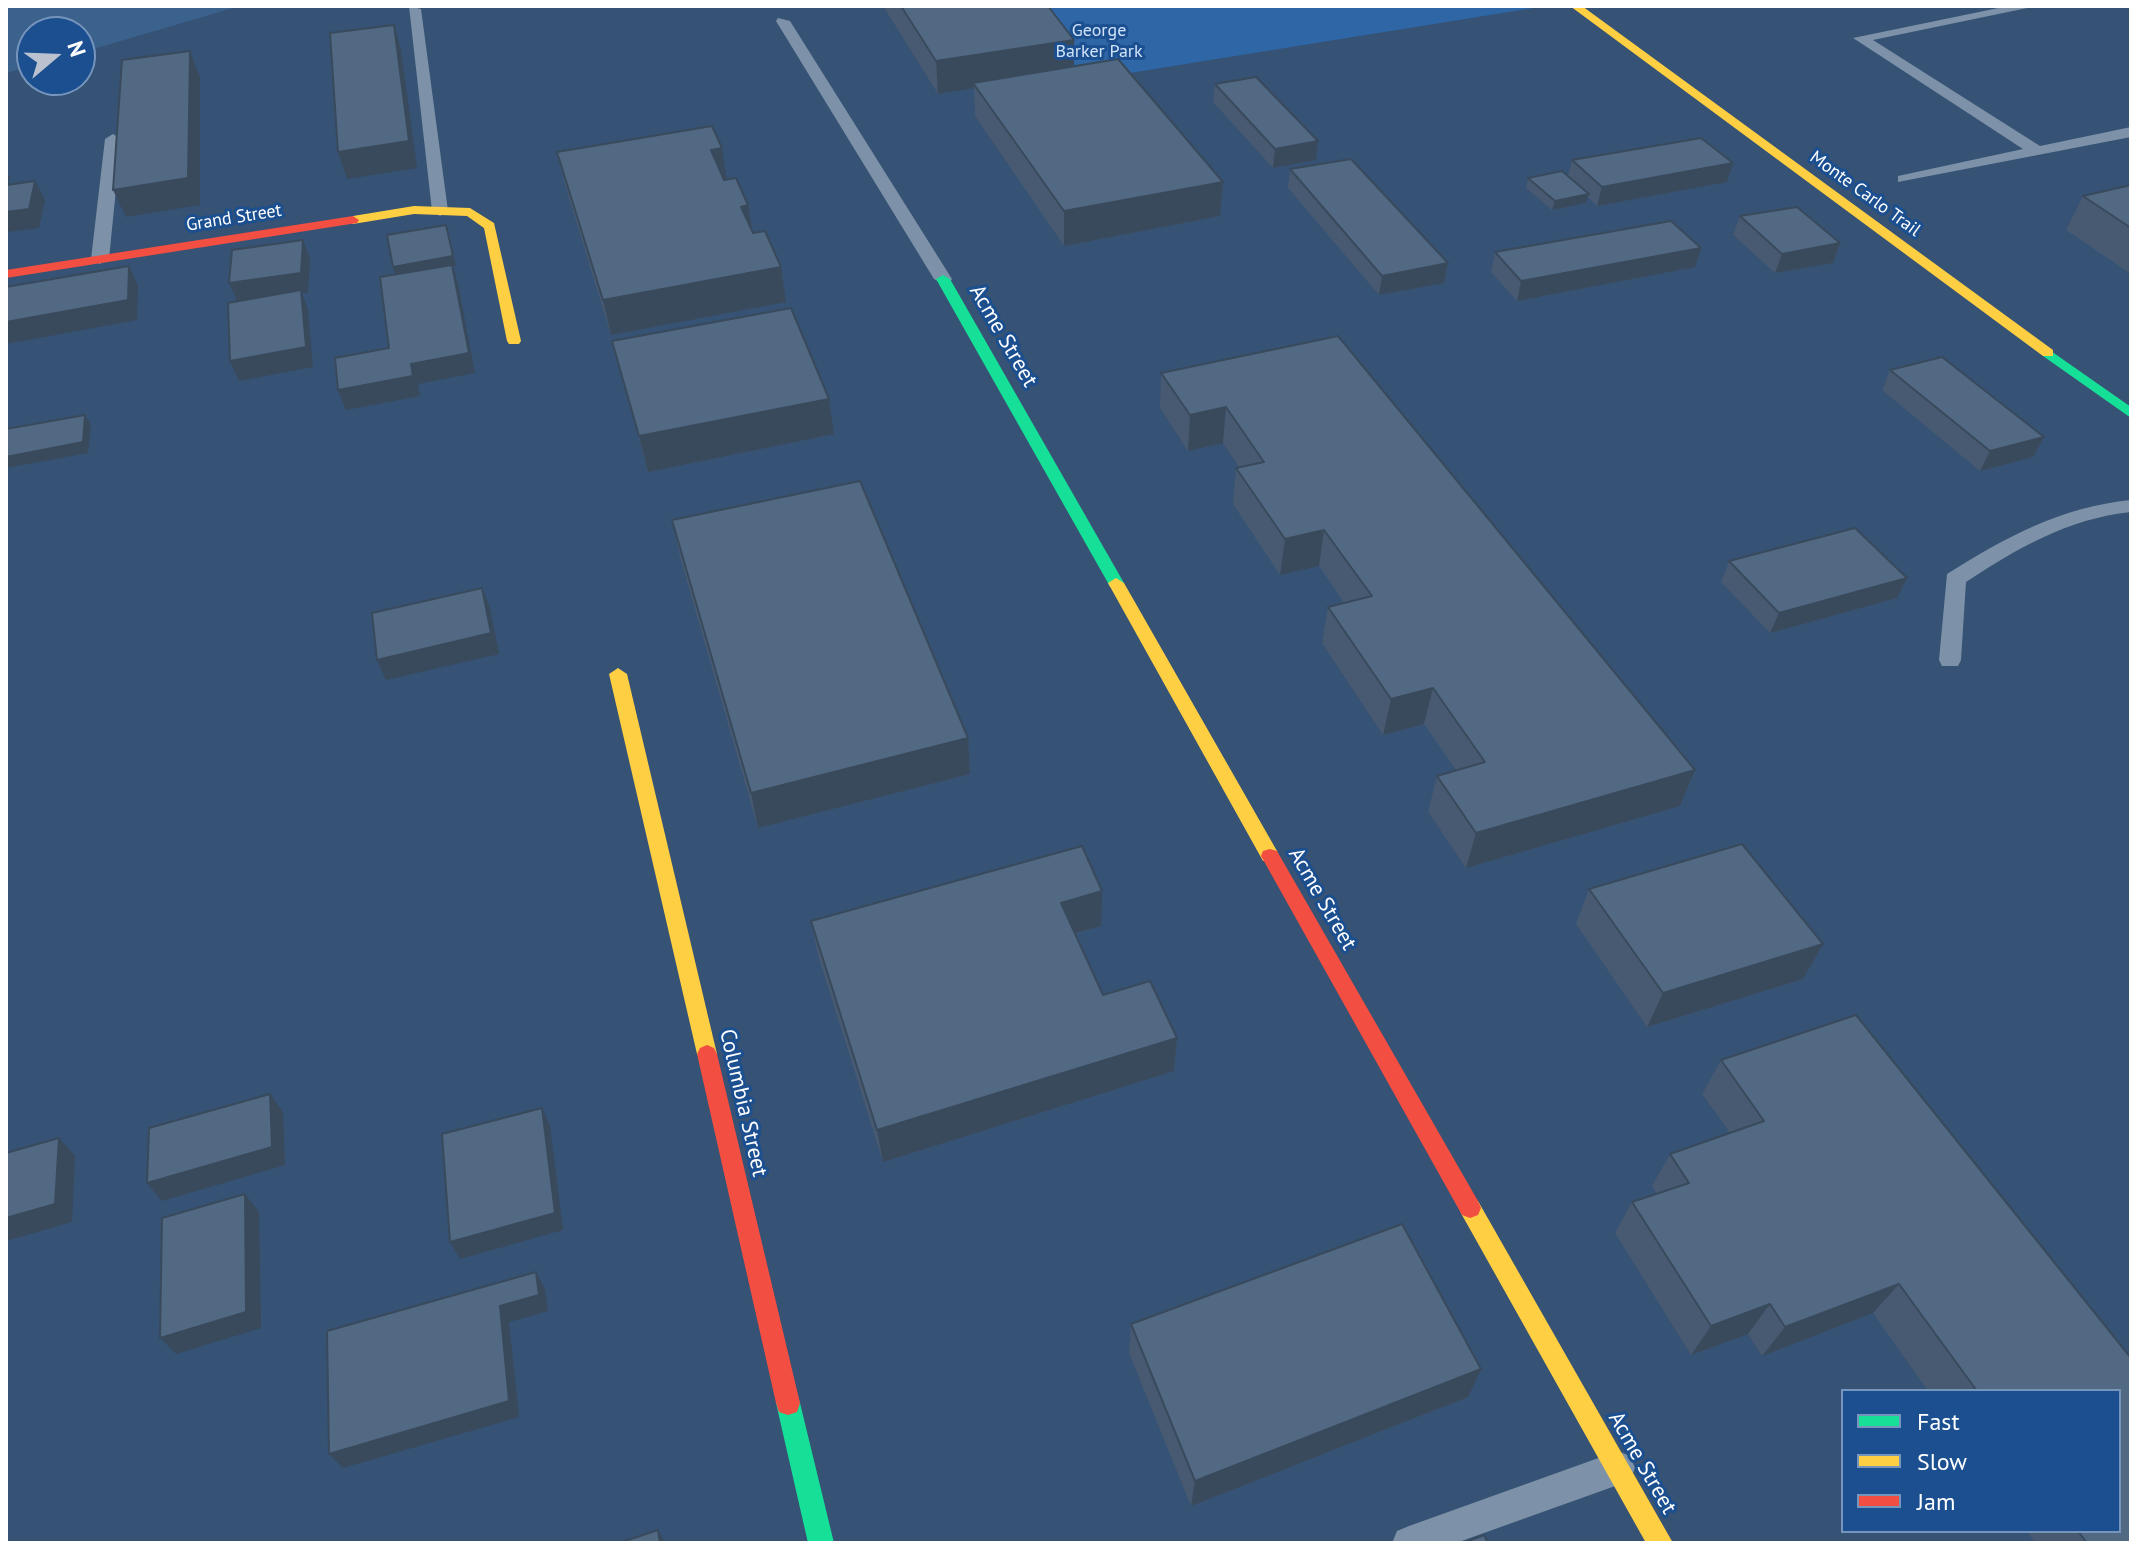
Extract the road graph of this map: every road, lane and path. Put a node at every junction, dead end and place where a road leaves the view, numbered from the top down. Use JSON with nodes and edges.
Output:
{"nodes":[{"id":1,"x":1575,"y":6,"type":"edge"},
{"id":2,"x":2030,"y":6,"type":"edge"},
{"id":3,"x":414,"y":9,"type":"dead end"},
{"id":4,"x":783,"y":21,"type":"dead end"},
{"id":5,"x":2131,"y":132,"type":"edge"},
{"id":6,"x":113,"y":139,"type":"edge"},
{"id":7,"x":2037,"y":151,"type":"junction"},
{"id":8,"x":1904,"y":179,"type":"dead end"},
{"id":9,"x":440,"y":211,"type":"junction"},
{"id":10,"x":100,"y":259,"type":"junction"},
{"id":11,"x":6,"y":274,"type":"edge"},
{"id":12,"x":943,"y":279,"type":"joint"},
{"id":13,"x":514,"y":341,"type":"dead end"},
{"id":14,"x":2131,"y":414,"type":"edge"},
{"id":15,"x":2131,"y":506,"type":"edge"},
{"id":16,"x":1950,"y":660,"type":"dead end"},
{"id":17,"x":618,"y":674,"type":"dead end"},
{"id":18,"x":1618,"y":1468,"type":"junction"},
{"id":19,"x":821,"y":1543,"type":"edge"},
{"id":20,"x":1409,"y":1543,"type":"edge"},
{"id":21,"x":1660,"y":1543,"type":"edge"}],
"edges":[{"from":1,"to":14,"type":"street","name":"Monte Carlo Trail"},
{"from":2,"to":7,"type":"lane"},
{"from":3,"to":9,"type":"lane"},
{"from":4,"to":12,"type":"lane"},
{"from":5,"to":7,"type":"lane"},
{"from":6,"to":10,"type":"lane"},
{"from":7,"to":8,"type":"lane"},
{"from":9,"to":10,"type":"street","name":"Grand Street"},
{"from":9,"to":13,"type":"street","name":"Grand Street"},
{"from":10,"to":11,"type":"street","name":"Grand Street"},
{"from":12,"to":18,"type":"street","name":"Acme Street"},
{"from":15,"to":16,"type":"lane"},
{"from":17,"to":19,"type":"street","name":"Columbia Street"},
{"from":18,"to":20,"type":"lane"},
{"from":18,"to":21,"type":"street","name":"Acme Street"}]}
